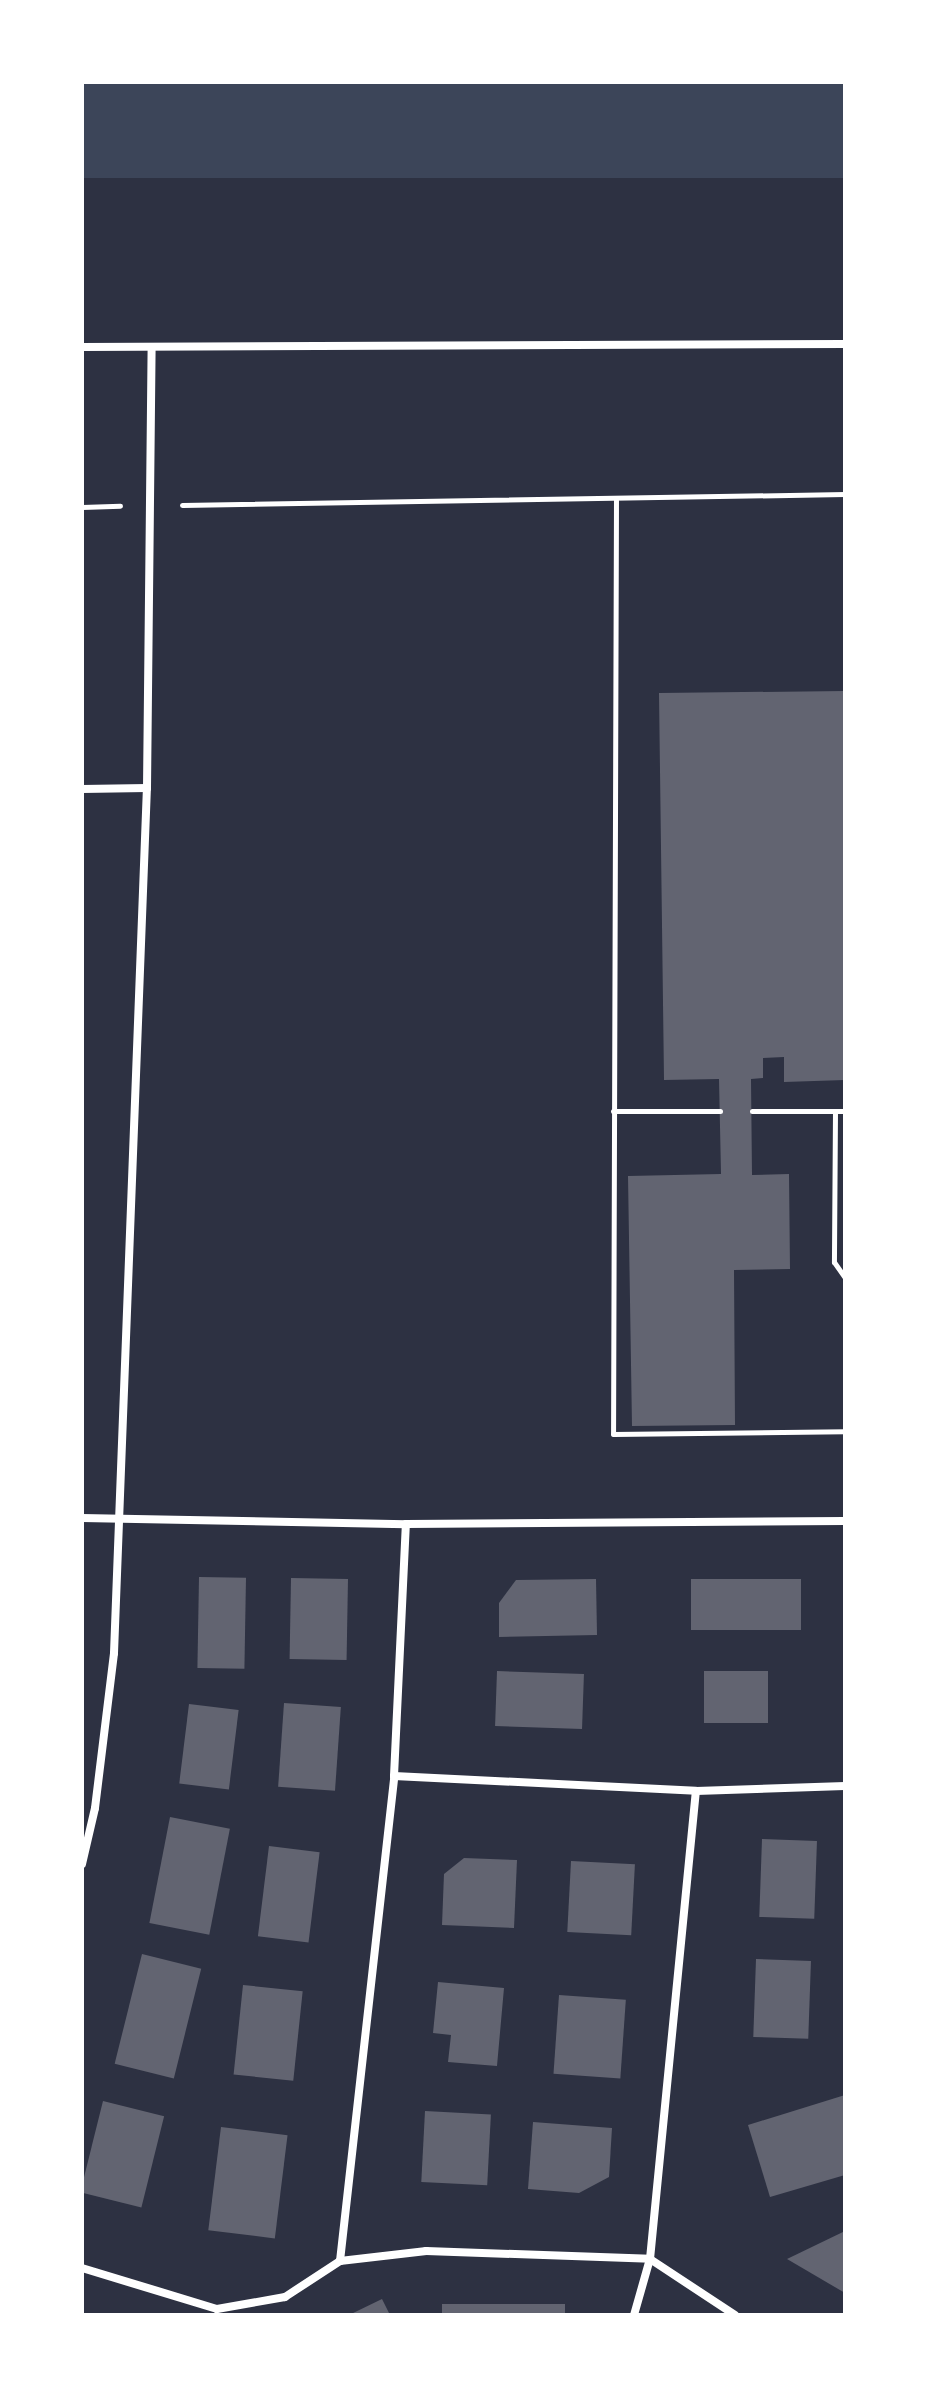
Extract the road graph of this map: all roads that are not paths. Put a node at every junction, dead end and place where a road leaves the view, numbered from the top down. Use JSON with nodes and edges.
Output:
{"nodes":[{"id":1,"x":845,"y":344,"type":"edge"},
{"id":2,"x":82,"y":347,"type":"edge"},
{"id":3,"x":152,"y":347,"type":"junction"},
{"id":4,"x":147,"y":788,"type":"junction"},
{"id":5,"x":82,"y":789,"type":"edge"},
{"id":6,"x":82,"y":1518,"type":"edge"},
{"id":7,"x":118,"y":1521,"type":"junction"},
{"id":8,"x":845,"y":1521,"type":"edge"},
{"id":9,"x":406,"y":1524,"type":"junction"},
{"id":10,"x":394,"y":1776,"type":"junction"},
{"id":11,"x":845,"y":1786,"type":"edge"},
{"id":12,"x":696,"y":1791,"type":"junction"},
{"id":13,"x":82,"y":1864,"type":"edge"},
{"id":14,"x":650,"y":2259,"type":"junction"},
{"id":15,"x":340,"y":2261,"type":"junction"},
{"id":16,"x":82,"y":2268,"type":"edge"},
{"id":17,"x":634,"y":2315,"type":"edge"},
{"id":18,"x":735,"y":2315,"type":"edge"}],
"edges":[{"from":1,"to":3,"type":"street"},
{"from":2,"to":3,"type":"street"},
{"from":3,"to":4,"type":"street"},
{"from":4,"to":5,"type":"street"},
{"from":4,"to":7,"type":"street"},
{"from":6,"to":7,"type":"street"},
{"from":7,"to":9,"type":"street"},
{"from":7,"to":13,"type":"street"},
{"from":8,"to":9,"type":"street"},
{"from":9,"to":10,"type":"street"},
{"from":10,"to":12,"type":"street"},
{"from":10,"to":15,"type":"street"},
{"from":11,"to":12,"type":"street"},
{"from":12,"to":14,"type":"street"},
{"from":14,"to":15,"type":"street"},
{"from":14,"to":17,"type":"street"},
{"from":14,"to":18,"type":"street"},
{"from":15,"to":16,"type":"street"}]}
